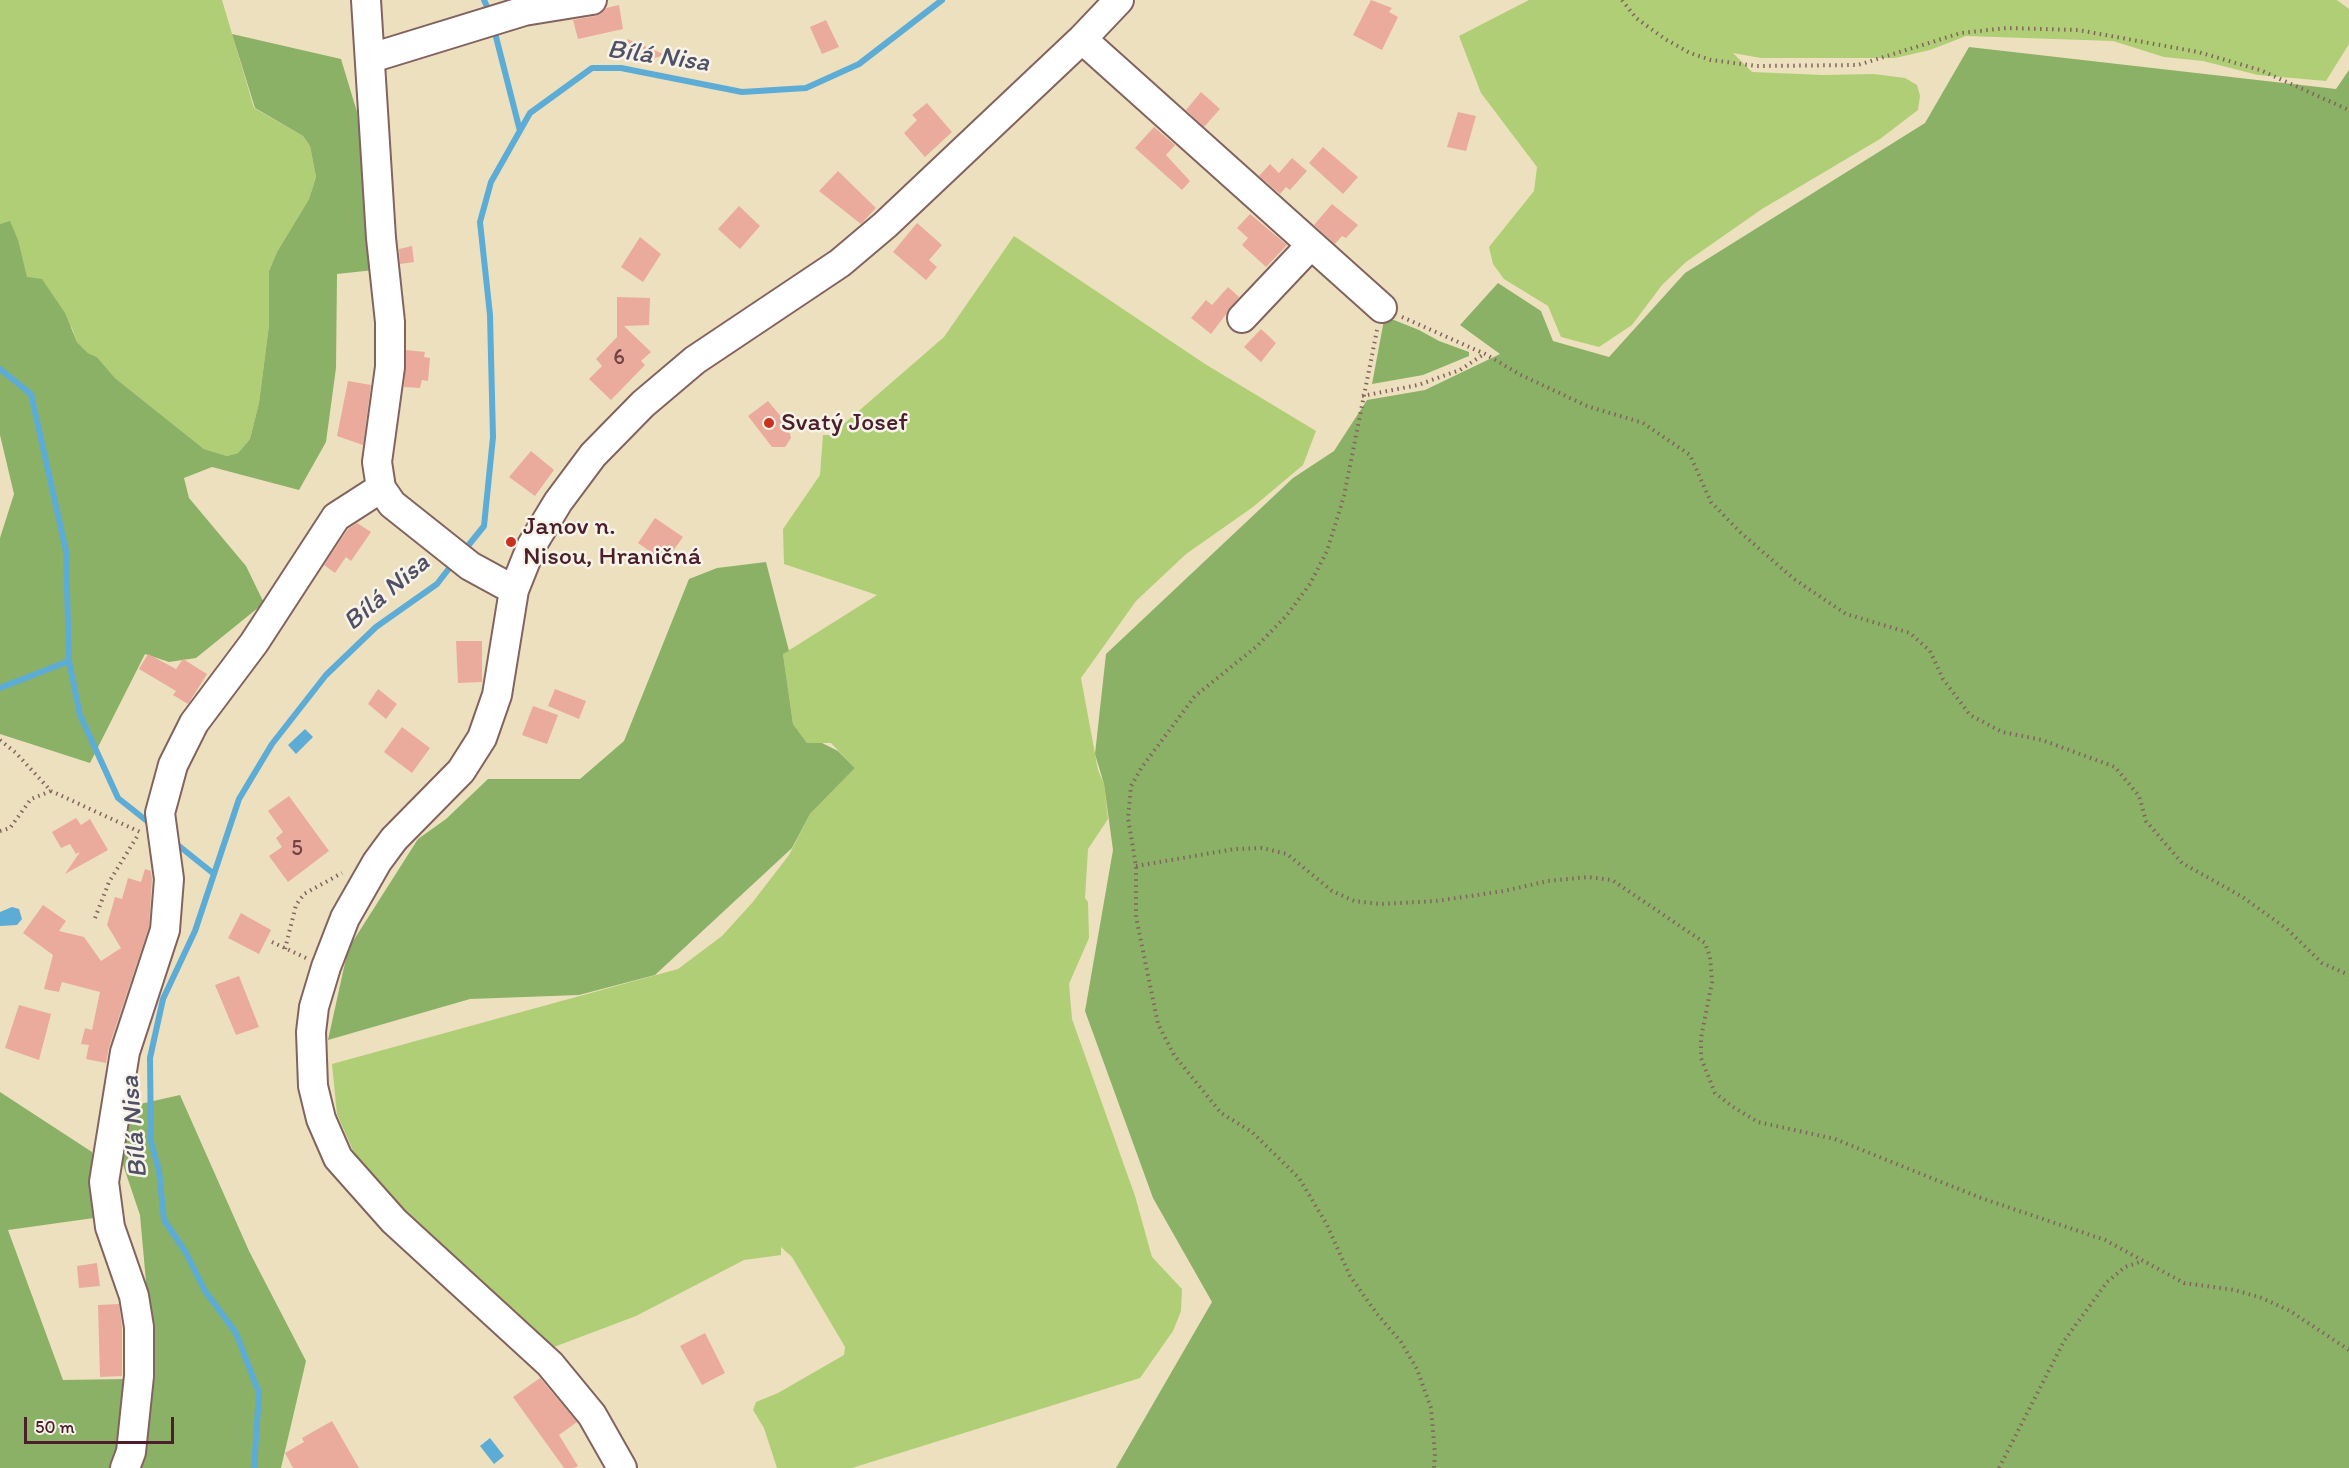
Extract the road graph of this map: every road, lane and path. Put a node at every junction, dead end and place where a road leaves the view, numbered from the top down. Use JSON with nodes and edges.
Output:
{"nodes":[{"id":1,"x":366,"y":0,"type":"edge"},
{"id":2,"x":592,"y":0,"type":"edge"},
{"id":3,"x":1119,"y":0,"type":"edge"},
{"id":4,"x":1622,"y":0,"type":"edge"},
{"id":5,"x":1082,"y":39,"type":"junction"},
{"id":6,"x":370,"y":58,"type":"junction"},
{"id":7,"x":2349,"y":110,"type":"edge"},
{"id":8,"x":1311,"y":245,"type":"junction"},
{"id":9,"x":1382,"y":308,"type":"junction"},
{"id":10,"x":1242,"y":318,"type":"dead end"},
{"id":11,"x":1485,"y":354,"type":"junction"},
{"id":12,"x":1362,"y":396,"type":"junction"},
{"id":13,"x":381,"y":488,"type":"junction"},
{"id":14,"x":514,"y":590,"type":"junction"},
{"id":15,"x":0,"y":740,"type":"edge"},
{"id":16,"x":51,"y":791,"type":"junction"},
{"id":17,"x":0,"y":831,"type":"edge"},
{"id":18,"x":377,"y":862,"type":"junction"},
{"id":19,"x":1136,"y":866,"type":"junction"},
{"id":20,"x":95,"y":918,"type":"dead end"},
{"id":21,"x":272,"y":942,"type":"dead end"},
{"id":22,"x":285,"y":949,"type":"junction"},
{"id":23,"x":326,"y":967,"type":"junction"},
{"id":24,"x":2349,"y":975,"type":"edge"},
{"id":25,"x":2144,"y":1260,"type":"junction"},
{"id":26,"x":2349,"y":1350,"type":"edge"},
{"id":27,"x":125,"y":1468,"type":"edge"},
{"id":28,"x":622,"y":1468,"type":"edge"},
{"id":29,"x":1434,"y":1468,"type":"edge"},
{"id":30,"x":1999,"y":1468,"type":"edge"}],
"edges":[{"from":1,"to":6,"type":"street"},
{"from":2,"to":6,"type":"street"},
{"from":3,"to":5,"type":"street"},
{"from":4,"to":7,"type":"path"},
{"from":5,"to":8,"type":"street"},
{"from":5,"to":14,"type":"street"},
{"from":6,"to":13,"type":"street"},
{"from":8,"to":9,"type":"street"},
{"from":8,"to":10,"type":"street"},
{"from":9,"to":11,"type":"path"},
{"from":9,"to":12,"type":"path"},
{"from":11,"to":12,"type":"path"},
{"from":11,"to":24,"type":"path"},
{"from":12,"to":19,"type":"path"},
{"from":13,"to":14,"type":"street"},
{"from":13,"to":27,"type":"street"},
{"from":14,"to":18,"type":"street"},
{"from":15,"to":16,"type":"path"},
{"from":16,"to":17,"type":"path"},
{"from":16,"to":20,"type":"path"},
{"from":18,"to":22,"type":"path"},
{"from":18,"to":23,"type":"street"},
{"from":19,"to":25,"type":"path"},
{"from":19,"to":29,"type":"path"},
{"from":21,"to":22,"type":"path"},
{"from":22,"to":23,"type":"path"},
{"from":23,"to":28,"type":"street"},
{"from":25,"to":26,"type":"path"},
{"from":25,"to":30,"type":"path"}]}
